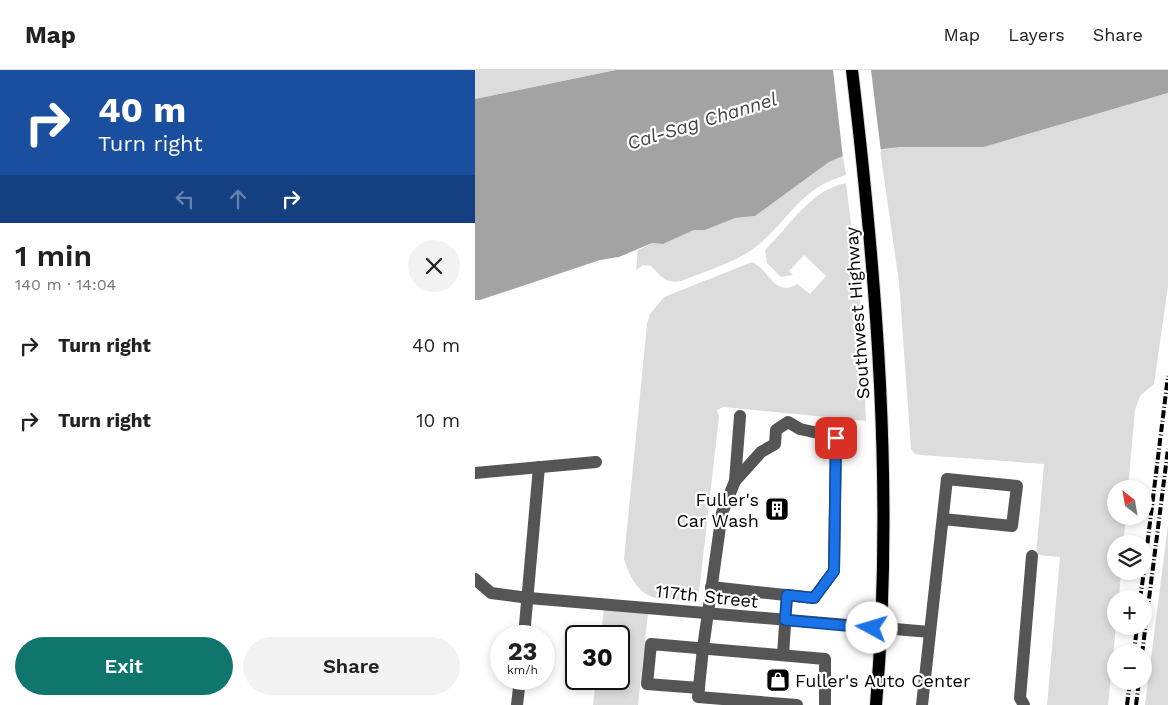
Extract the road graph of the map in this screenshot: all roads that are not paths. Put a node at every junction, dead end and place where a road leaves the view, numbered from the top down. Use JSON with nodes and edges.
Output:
{"nodes":[{"id":1,"x":852,"y":70,"type":"edge"},
{"id":2,"x":740,"y":416,"type":"dead end"},
{"id":3,"x":596,"y":462,"type":"dead end"},
{"id":4,"x":539,"y":467,"type":"junction"},
{"id":5,"x":475,"y":473,"type":"edge"},
{"id":6,"x":735,"y":480,"type":"junction"},
{"id":7,"x":943,"y":519,"type":"junction"},
{"id":8,"x":1032,"y":556,"type":"dead end"},
{"id":9,"x":475,"y":579,"type":"edge"},
{"id":10,"x":711,"y":587,"type":"junction"},
{"id":11,"x":787,"y":595,"type":"junction"},
{"id":12,"x":529,"y":598,"type":"junction"},
{"id":13,"x":708,"y":614,"type":"junction"},
{"id":14,"x":785,"y":620,"type":"junction"},
{"id":15,"x":525,"y":625,"type":"edge"},
{"id":16,"x":883,"y":629,"type":"junction"},
{"id":17,"x":930,"y":632,"type":"junction"},
{"id":18,"x":703,"y":648,"type":"junction"},
{"id":19,"x":783,"y":655,"type":"junction"},
{"id":20,"x":699,"y":688,"type":"junction"},
{"id":21,"x":519,"y":690,"type":"edge"},
{"id":22,"x":517,"y":705,"type":"edge"},
{"id":23,"x":797,"y":705,"type":"edge"},
{"id":24,"x":825,"y":705,"type":"edge"},
{"id":25,"x":876,"y":705,"type":"edge"},
{"id":26,"x":922,"y":705,"type":"edge"},
{"id":27,"x":1024,"y":705,"type":"edge"}],
"edges":[{"from":1,"to":16,"type":"main road","name":"Southwest Highway"},
{"from":2,"to":6,"type":"street"},
{"from":3,"to":4,"type":"street"},
{"from":4,"to":5,"type":"street"},
{"from":4,"to":12,"type":"street"},
{"from":6,"to":10,"type":"street"},
{"from":6,"to":11,"type":"street"},
{"from":7,"to":7,"type":"street"},
{"from":7,"to":17,"type":"street"},
{"from":8,"to":27,"type":"street"},
{"from":9,"to":12,"type":"street","name":"117th Street"},
{"from":10,"to":11,"type":"street"},
{"from":10,"to":13,"type":"street"},
{"from":11,"to":14,"type":"street"},
{"from":12,"to":13,"type":"street","name":"117th Street"},
{"from":12,"to":15,"type":"street"},
{"from":13,"to":14,"type":"street","name":"117th Street"},
{"from":13,"to":18,"type":"street"},
{"from":14,"to":16,"type":"street","name":"117th Street"},
{"from":14,"to":19,"type":"street"},
{"from":16,"to":17,"type":"street","name":"117th Street"},
{"from":16,"to":25,"type":"main road","name":"Southwest Highway"},
{"from":17,"to":26,"type":"street"},
{"from":18,"to":19,"type":"street"},
{"from":18,"to":20,"type":"street"},
{"from":18,"to":20,"type":"street"},
{"from":19,"to":24,"type":"street"},
{"from":20,"to":23,"type":"street"},
{"from":21,"to":22,"type":"street"}]}
